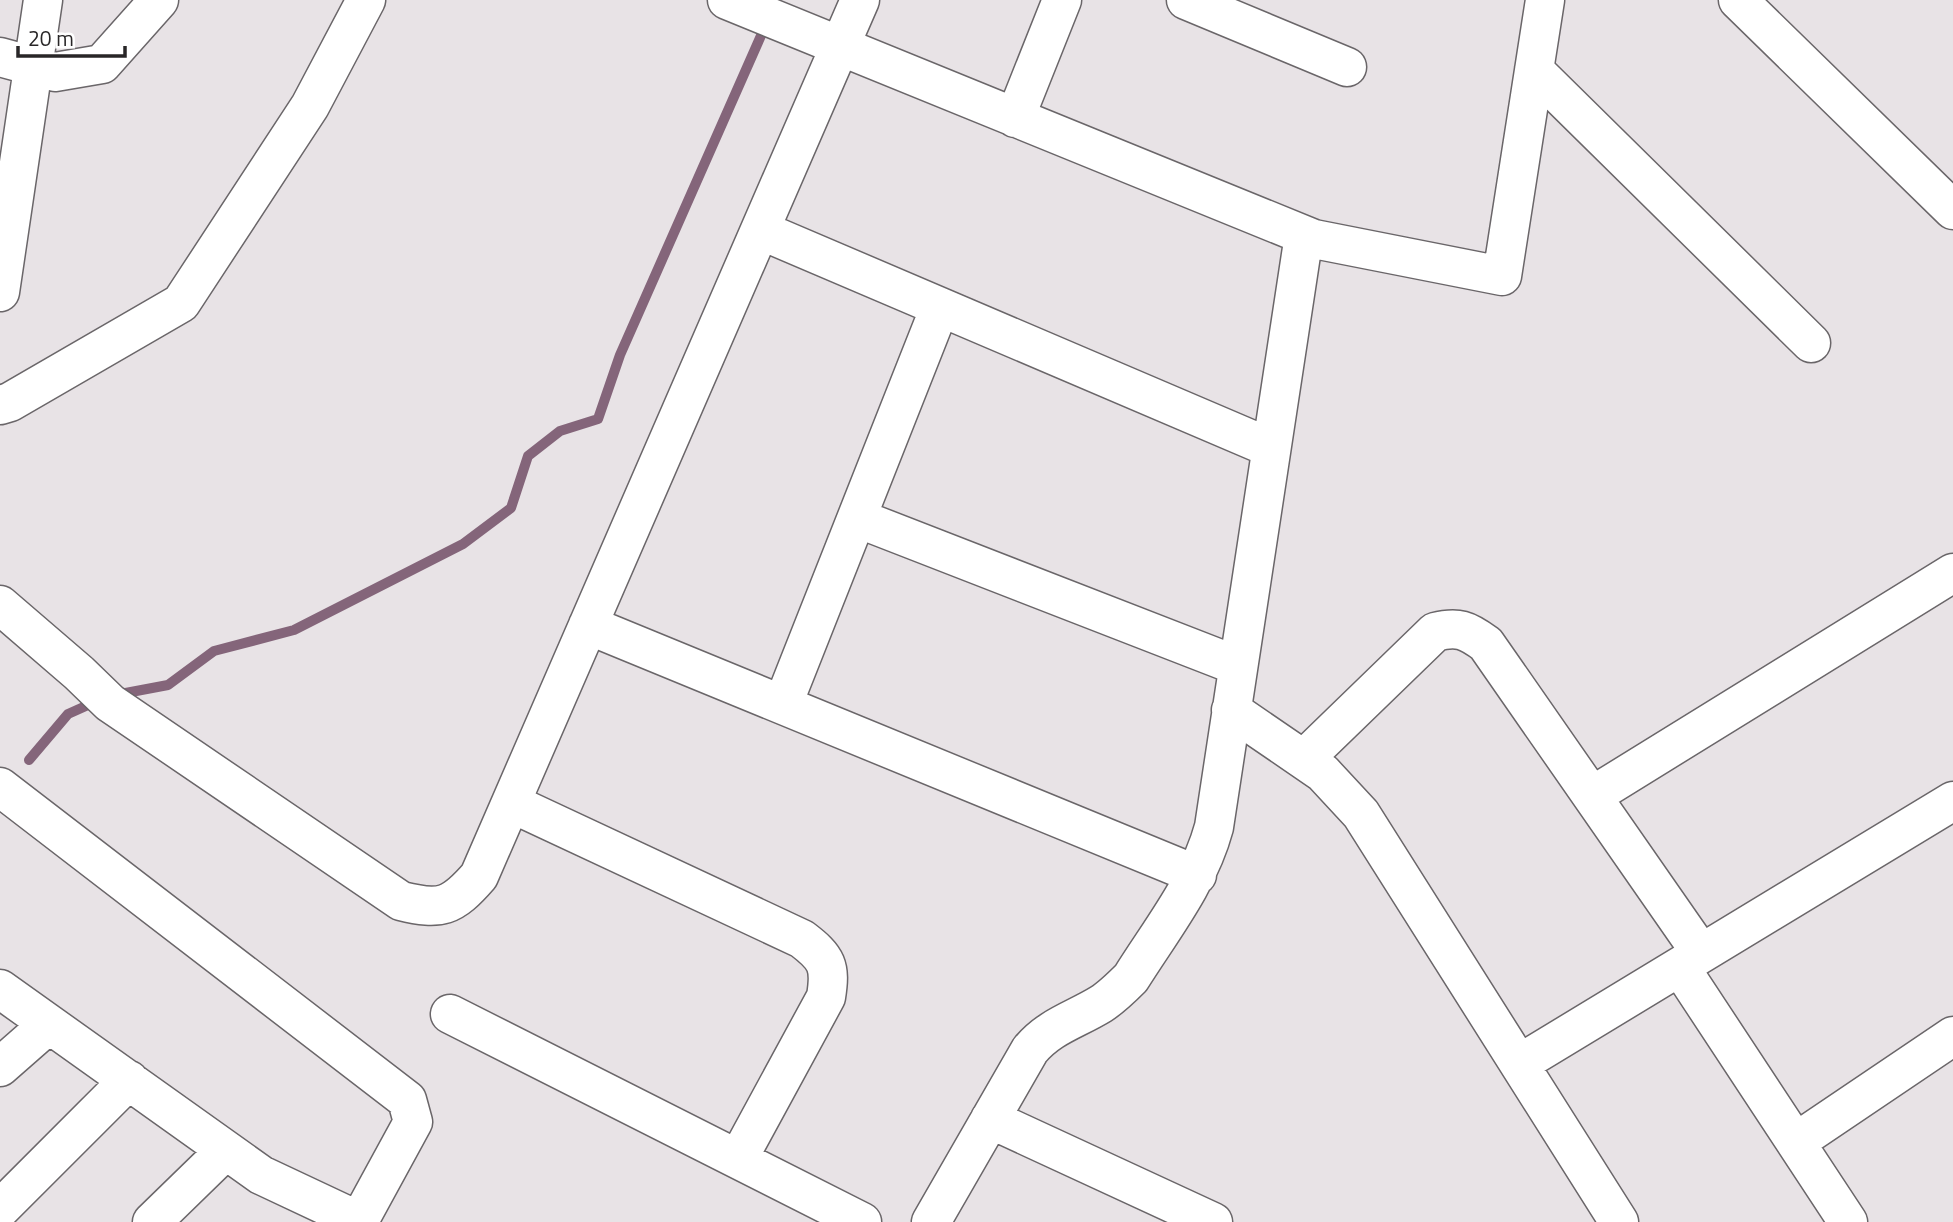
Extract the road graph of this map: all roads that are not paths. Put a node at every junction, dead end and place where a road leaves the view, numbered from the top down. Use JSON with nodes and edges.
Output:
{"nodes":[{"id":1,"x":43,"y":0,"type":"edge"},
{"id":2,"x":159,"y":0,"type":"edge"},
{"id":3,"x":366,"y":0,"type":"edge"},
{"id":4,"x":860,"y":0,"type":"edge"},
{"id":5,"x":1062,"y":0,"type":"edge"},
{"id":6,"x":1186,"y":0,"type":"edge"},
{"id":7,"x":1545,"y":0,"type":"edge"},
{"id":8,"x":1738,"y":0,"type":"edge"},
{"id":9,"x":729,"y":1,"type":"edge"},
{"id":10,"x":840,"y":47,"type":"junction"},
{"id":11,"x":17,"y":62,"type":"edge"},
{"id":12,"x":1348,"y":67,"type":"dead end"},
{"id":13,"x":1534,"y":70,"type":"junction"},
{"id":14,"x":1015,"y":118,"type":"junction"},
{"id":15,"x":1953,"y":210,"type":"edge"},
{"id":16,"x":760,"y":230,"type":"junction"},
{"id":17,"x":1304,"y":235,"type":"junction"},
{"id":18,"x":0,"y":292,"type":"edge"},
{"id":19,"x":940,"y":307,"type":"junction"},
{"id":20,"x":1811,"y":343,"type":"dead end"},
{"id":21,"x":0,"y":405,"type":"edge"},
{"id":22,"x":1271,"y":448,"type":"junction"},
{"id":23,"x":856,"y":518,"type":"junction"},
{"id":24,"x":1953,"y":572,"type":"edge"},
{"id":25,"x":0,"y":605,"type":"edge"},
{"id":26,"x":588,"y":625,"type":"junction"},
{"id":27,"x":1238,"y":666,"type":"junction"},
{"id":28,"x":782,"y":704,"type":"junction"},
{"id":29,"x":1231,"y":710,"type":"junction"},
{"id":30,"x":1304,"y":760,"type":"junction"},
{"id":31,"x":0,"y":787,"type":"edge"},
{"id":32,"x":1592,"y":796,"type":"junction"},
{"id":33,"x":1953,"y":801,"type":"edge"},
{"id":34,"x":511,"y":803,"type":"junction"},
{"id":35,"x":1197,"y":875,"type":"junction"},
{"id":36,"x":1690,"y":960,"type":"junction"},
{"id":37,"x":0,"y":989,"type":"edge"},
{"id":38,"x":450,"y":1013,"type":"dead end"},
{"id":39,"x":49,"y":1024,"type":"junction"},
{"id":40,"x":1953,"y":1036,"type":"edge"},
{"id":41,"x":1519,"y":1064,"type":"junction"},
{"id":42,"x":0,"y":1067,"type":"edge"},
{"id":43,"x":128,"y":1080,"type":"junction"},
{"id":44,"x":990,"y":1119,"type":"junction"},
{"id":45,"x":1796,"y":1142,"type":"junction"},
{"id":46,"x":226,"y":1150,"type":"junction"},
{"id":47,"x":738,"y":1159,"type":"junction"},
{"id":48,"x":0,"y":1209,"type":"edge"},
{"id":49,"x":152,"y":1222,"type":"edge"},
{"id":50,"x":360,"y":1222,"type":"edge"},
{"id":51,"x":862,"y":1222,"type":"edge"},
{"id":52,"x":931,"y":1222,"type":"edge"},
{"id":53,"x":1213,"y":1222,"type":"edge"},
{"id":54,"x":1619,"y":1222,"type":"edge"},
{"id":55,"x":1849,"y":1222,"type":"edge"}],
"edges":[{"from":1,"to":11,"type":"street"},
{"from":2,"to":11,"type":"street"},
{"from":3,"to":21,"type":"street"},
{"from":4,"to":10,"type":"street"},
{"from":5,"to":14,"type":"street"},
{"from":6,"to":12,"type":"street"},
{"from":7,"to":13,"type":"street"},
{"from":8,"to":15,"type":"street"},
{"from":9,"to":10,"type":"street"},
{"from":10,"to":14,"type":"street"},
{"from":10,"to":16,"type":"street"},
{"from":11,"to":18,"type":"street"},
{"from":13,"to":17,"type":"street"},
{"from":13,"to":20,"type":"street"},
{"from":14,"to":17,"type":"street"},
{"from":16,"to":19,"type":"street"},
{"from":16,"to":26,"type":"street"},
{"from":17,"to":22,"type":"street"},
{"from":19,"to":22,"type":"street"},
{"from":19,"to":23,"type":"street"},
{"from":22,"to":27,"type":"street"},
{"from":23,"to":27,"type":"street"},
{"from":23,"to":28,"type":"street"},
{"from":24,"to":32,"type":"street"},
{"from":25,"to":34,"type":"street"},
{"from":26,"to":28,"type":"street"},
{"from":26,"to":34,"type":"street"},
{"from":27,"to":29,"type":"street"},
{"from":28,"to":35,"type":"street"},
{"from":29,"to":30,"type":"street"},
{"from":29,"to":35,"type":"street"},
{"from":30,"to":32,"type":"street"},
{"from":30,"to":41,"type":"street"},
{"from":31,"to":50,"type":"street"},
{"from":32,"to":36,"type":"street"},
{"from":33,"to":36,"type":"street"},
{"from":34,"to":47,"type":"street"},
{"from":35,"to":44,"type":"street"},
{"from":36,"to":41,"type":"street"},
{"from":36,"to":45,"type":"street"},
{"from":37,"to":39,"type":"street"},
{"from":38,"to":47,"type":"street"},
{"from":39,"to":42,"type":"street"},
{"from":39,"to":43,"type":"street"},
{"from":40,"to":45,"type":"street"},
{"from":41,"to":54,"type":"street"},
{"from":43,"to":46,"type":"street"},
{"from":43,"to":48,"type":"street"},
{"from":44,"to":52,"type":"street"},
{"from":44,"to":53,"type":"street"},
{"from":45,"to":55,"type":"street"},
{"from":46,"to":49,"type":"street"},
{"from":46,"to":50,"type":"street"},
{"from":47,"to":51,"type":"street"}]}
